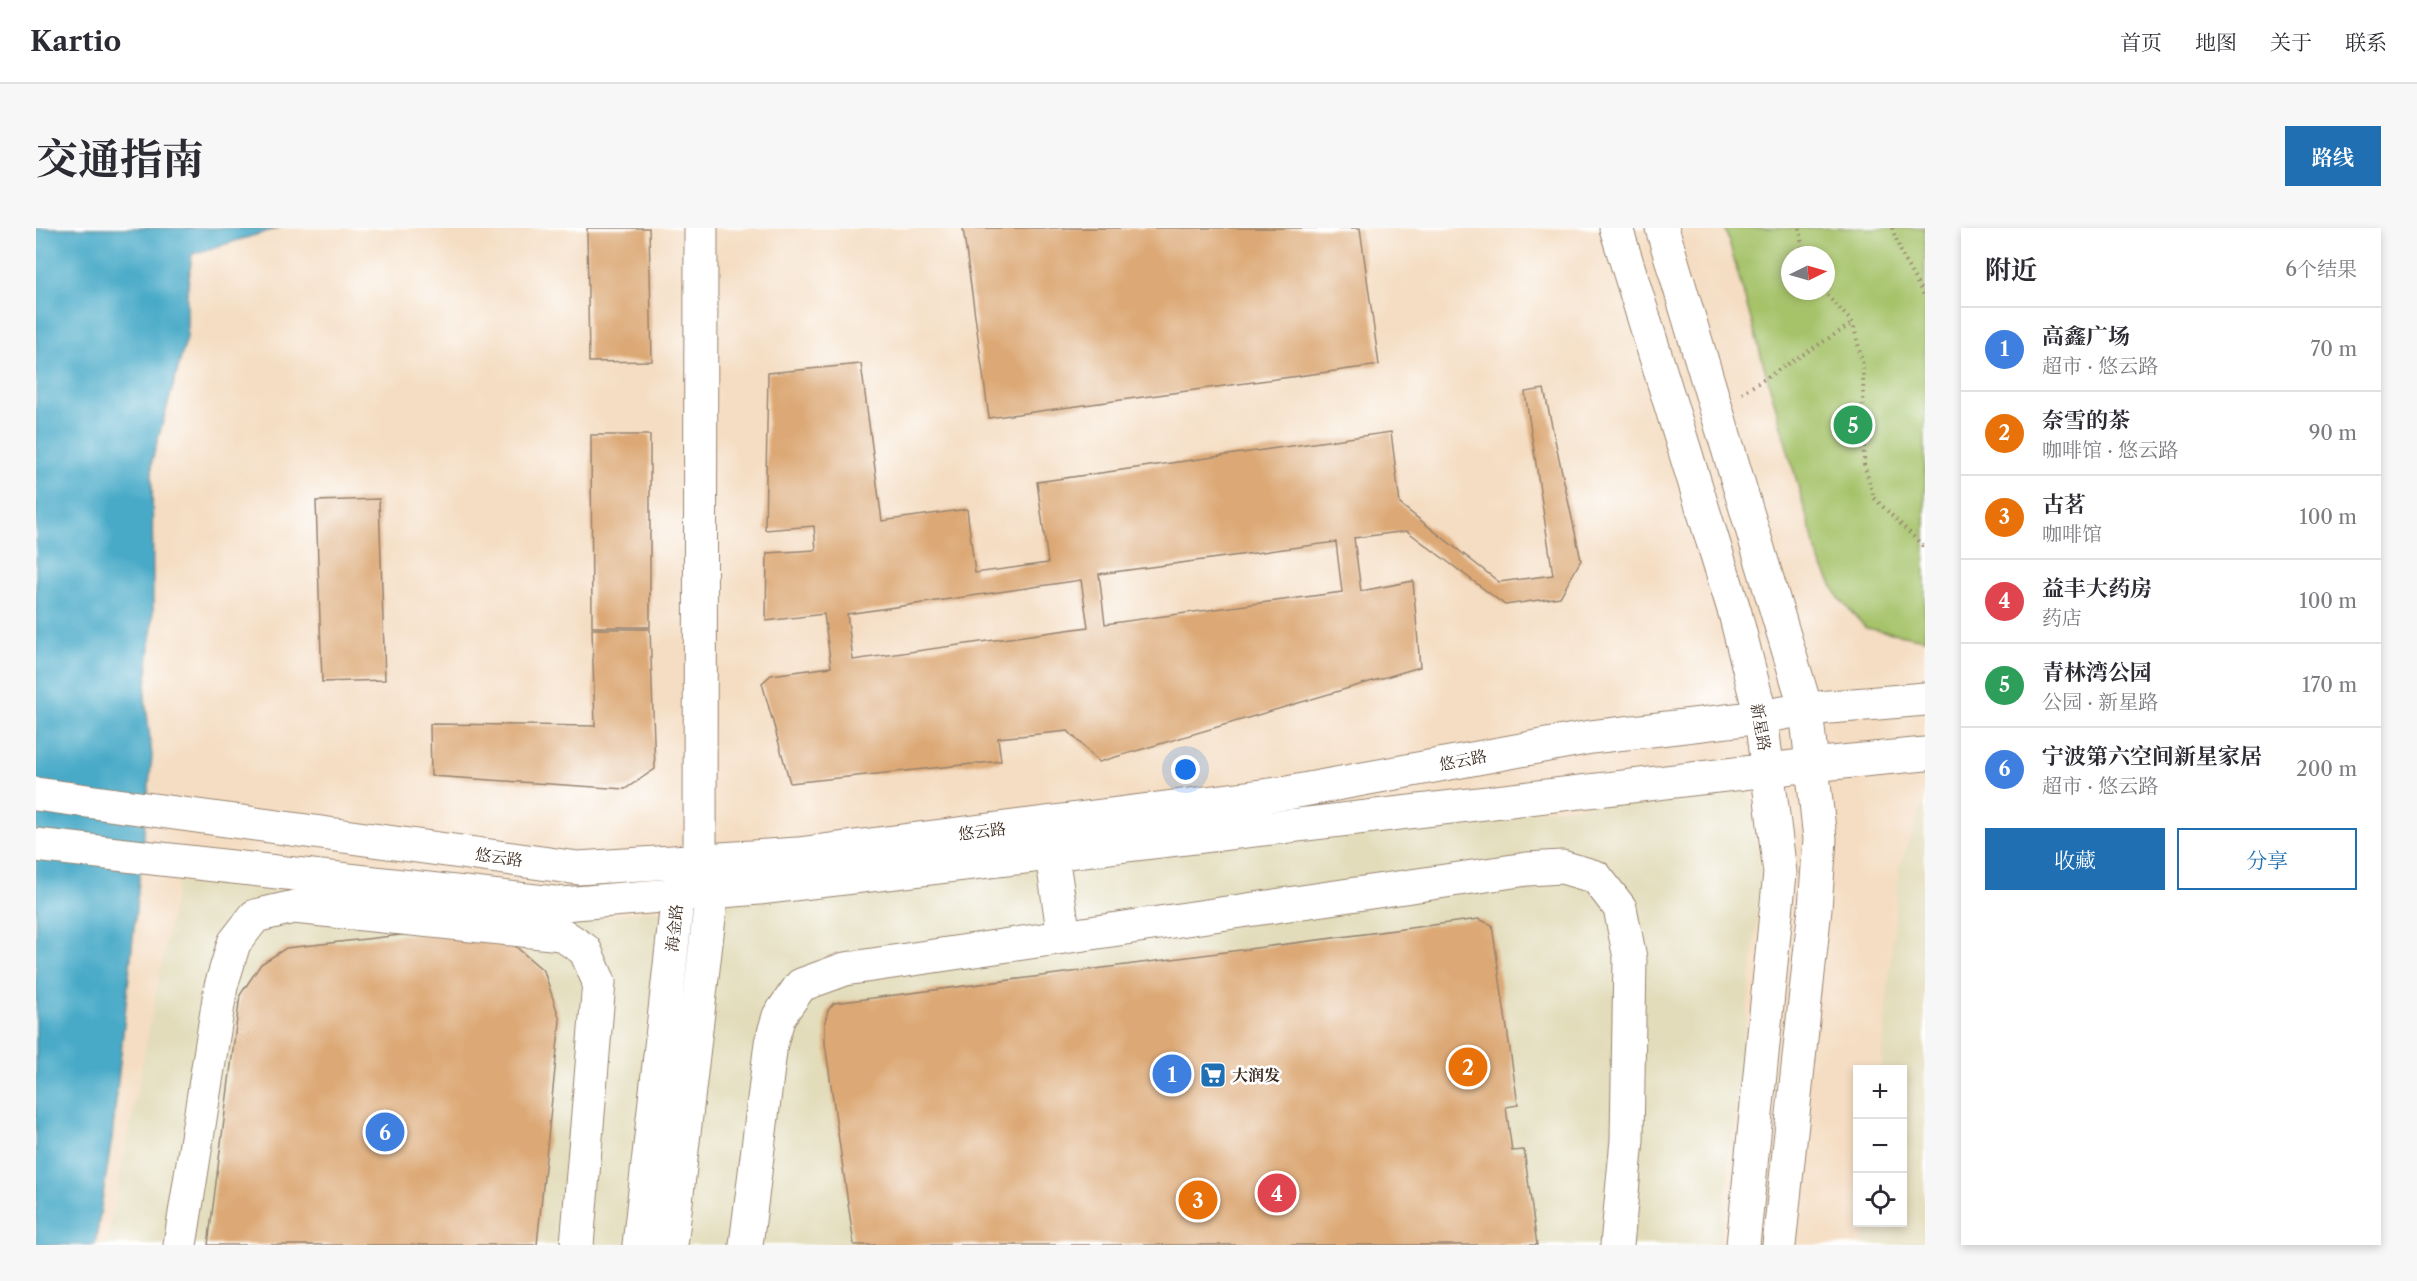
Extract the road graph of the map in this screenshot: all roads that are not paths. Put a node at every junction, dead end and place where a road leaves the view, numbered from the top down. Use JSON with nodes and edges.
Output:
{"nodes":[{"id":1,"x":701,"y":228,"type":"edge"},
{"id":2,"x":1616,"y":228,"type":"edge"},
{"id":3,"x":1662,"y":228,"type":"edge"},
{"id":4,"x":1925,"y":699,"type":"edge"},
{"id":5,"x":1806,"y":709,"type":"junction"},
{"id":6,"x":1761,"y":717,"type":"junction"},
{"id":7,"x":1925,"y":754,"type":"edge"},
{"id":8,"x":1811,"y":765,"type":"junction"},
{"id":9,"x":1768,"y":771,"type":"junction"},
{"id":10,"x":36,"y":794,"type":"edge"},
{"id":11,"x":36,"y":845,"type":"edge"},
{"id":12,"x":1052,"y":855,"type":"junction"},
{"id":13,"x":700,"y":860,"type":"junction"},
{"id":14,"x":712,"y":891,"type":"junction"},
{"id":15,"x":678,"y":893,"type":"junction"},
{"id":16,"x":1064,"y":937,"type":"junction"},
{"id":17,"x":180,"y":1245,"type":"edge"},
{"id":18,"x":577,"y":1245,"type":"edge"},
{"id":19,"x":639,"y":1245,"type":"edge"},
{"id":20,"x":671,"y":1245,"type":"edge"},
{"id":21,"x":746,"y":1245,"type":"edge"},
{"id":22,"x":1617,"y":1245,"type":"edge"},
{"id":23,"x":1743,"y":1245,"type":"edge"},
{"id":24,"x":1779,"y":1245,"type":"edge"}],
"edges":[{"from":1,"to":13,"type":"street"},
{"from":2,"to":6,"type":"street","name":"新星路"},
{"from":3,"to":5,"type":"street"},
{"from":4,"to":5,"type":"street","name":"悠云路"},
{"from":5,"to":6,"type":"street","name":"悠云路"},
{"from":5,"to":8,"type":"street"},
{"from":6,"to":9,"type":"street","name":"新星路"},
{"from":6,"to":13,"type":"street","name":"悠云路"},
{"from":7,"to":8,"type":"street","name":"悠云路"},
{"from":8,"to":9,"type":"street","name":"悠云路"},
{"from":8,"to":24,"type":"street"},
{"from":9,"to":12,"type":"street","name":"悠云路"},
{"from":9,"to":23,"type":"street","name":"新星路"},
{"from":10,"to":13,"type":"street","name":"悠云路"},
{"from":11,"to":15,"type":"street","name":"悠云路"},
{"from":12,"to":14,"type":"street","name":"悠云路"},
{"from":12,"to":16,"type":"street"},
{"from":13,"to":14,"type":"street","name":"海金路"},
{"from":13,"to":15,"type":"street","name":"海金路"},
{"from":14,"to":15,"type":"street","name":"悠云路"},
{"from":14,"to":20,"type":"street","name":"海金路"},
{"from":15,"to":19,"type":"street","name":"海金路"},
{"from":16,"to":21,"type":"street"},
{"from":16,"to":22,"type":"street"},
{"from":17,"to":18,"type":"street"}]}
